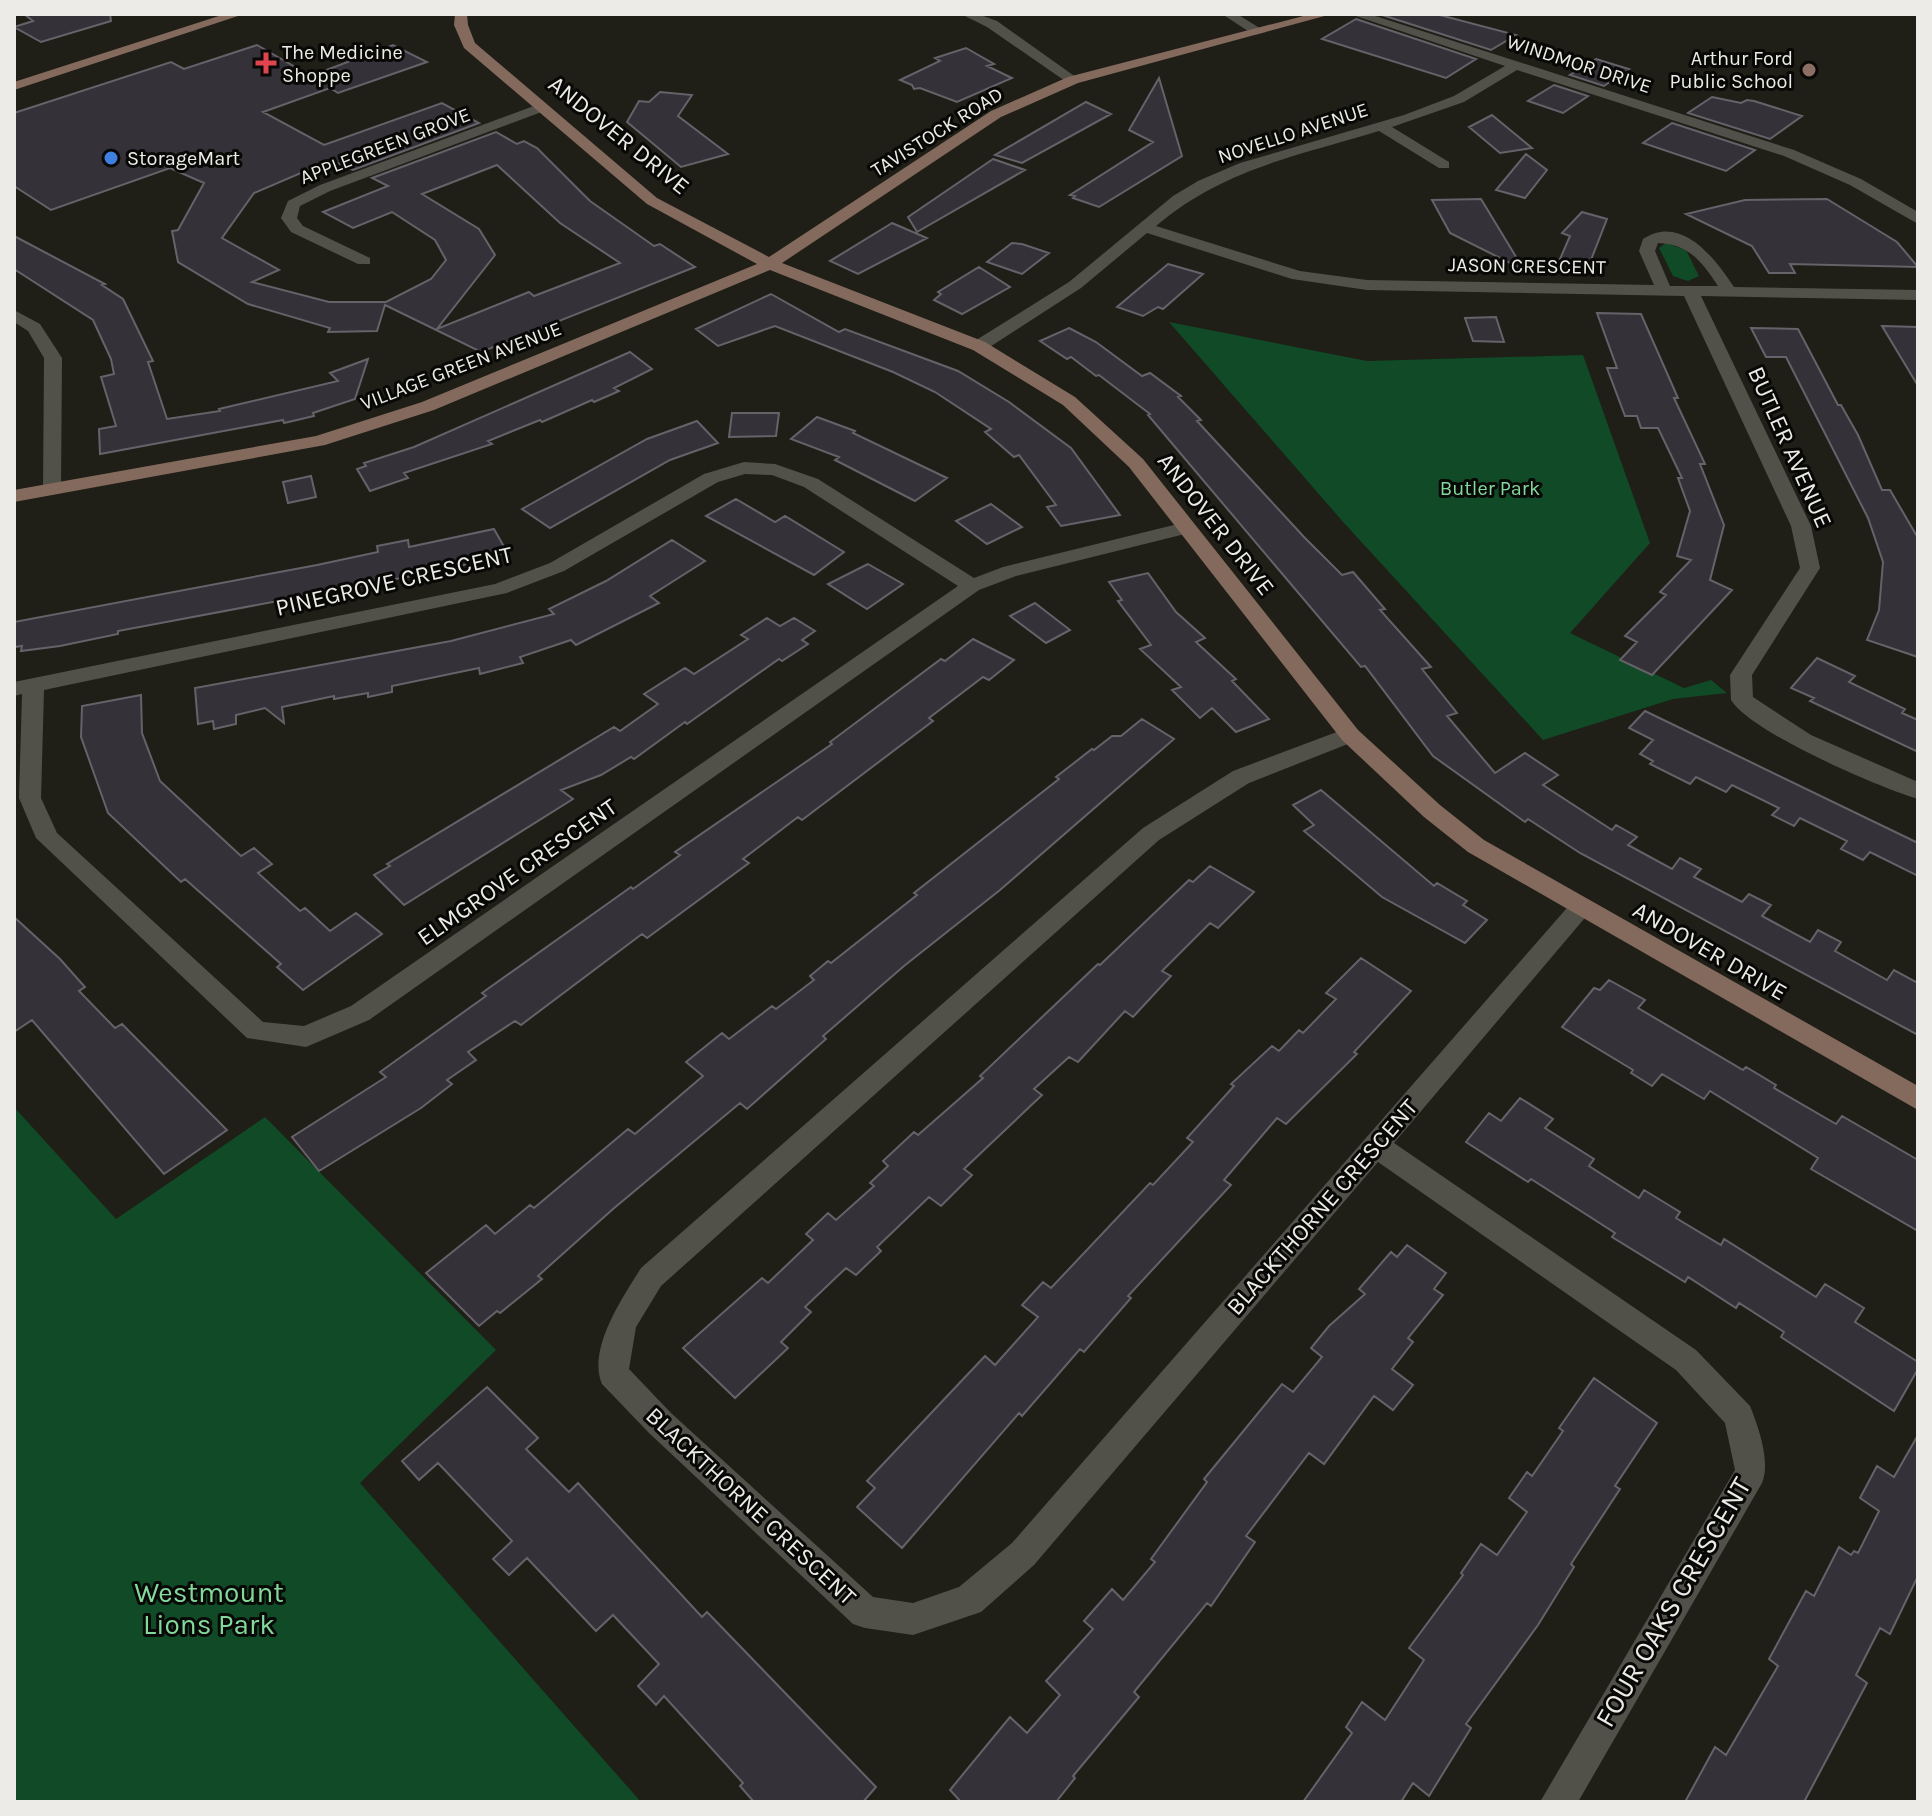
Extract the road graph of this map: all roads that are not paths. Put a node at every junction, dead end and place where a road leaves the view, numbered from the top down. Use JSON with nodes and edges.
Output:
{"nodes":[{"id":1,"x":238,"y":14,"type":"edge"},
{"id":2,"x":461,"y":14,"type":"edge"},
{"id":3,"x":967,"y":14,"type":"edge"},
{"id":4,"x":1228,"y":14,"type":"edge"},
{"id":5,"x":1326,"y":14,"type":"edge"},
{"id":6,"x":1356,"y":14,"type":"edge"},
{"id":7,"x":1259,"y":32,"type":"junction"},
{"id":8,"x":1516,"y":65,"type":"junction"},
{"id":9,"x":1073,"y":80,"type":"junction"},
{"id":10,"x":14,"y":86,"type":"edge"},
{"id":11,"x":542,"y":107,"type":"junction"},
{"id":12,"x":1380,"y":126,"type":"junction"},
{"id":13,"x":1444,"y":165,"type":"dead end"},
{"id":14,"x":1918,"y":219,"type":"edge"},
{"id":15,"x":1144,"y":227,"type":"junction"},
{"id":16,"x":364,"y":261,"type":"dead end"},
{"id":17,"x":770,"y":264,"type":"junction"},
{"id":18,"x":1664,"y":290,"type":"junction"},
{"id":19,"x":1690,"y":291,"type":"junction"},
{"id":20,"x":1729,"y":291,"type":"junction"},
{"id":21,"x":1918,"y":295,"type":"edge"},
{"id":22,"x":14,"y":315,"type":"edge"},
{"id":23,"x":979,"y":346,"type":"junction"},
{"id":24,"x":52,"y":489,"type":"junction"},
{"id":25,"x":14,"y":496,"type":"edge"},
{"id":26,"x":1186,"y":528,"type":"junction"},
{"id":27,"x":972,"y":586,"type":"junction"},
{"id":28,"x":23,"y":687,"type":"edge"},
{"id":29,"x":1350,"y":735,"type":"junction"},
{"id":30,"x":1918,"y":791,"type":"edge"},
{"id":31,"x":1581,"y":907,"type":"junction"},
{"id":32,"x":1918,"y":1099,"type":"edge"},
{"id":33,"x":1376,"y":1146,"type":"junction"},
{"id":34,"x":1558,"y":1802,"type":"edge"}],
"edges":[{"from":1,"to":10,"type":"street"},
{"from":2,"to":11,"type":"street","name":"ANDOVER DRIVE"},
{"from":3,"to":9,"type":"street"},
{"from":4,"to":7,"type":"street"},
{"from":5,"to":7,"type":"street","name":"TAVISTOCK ROAD"},
{"from":6,"to":8,"type":"street","name":"WINDMOR DRIVE"},
{"from":7,"to":9,"type":"street","name":"TAVISTOCK ROAD"},
{"from":8,"to":12,"type":"street","name":"NOVELLO AVENUE"},
{"from":8,"to":14,"type":"street","name":"WINDMOR DRIVE"},
{"from":9,"to":17,"type":"street","name":"TAVISTOCK ROAD"},
{"from":11,"to":16,"type":"street","name":"APPLEGREEN GROVE"},
{"from":11,"to":17,"type":"street","name":"ANDOVER DRIVE"},
{"from":12,"to":13,"type":"street"},
{"from":12,"to":15,"type":"street","name":"NOVELLO AVENUE"},
{"from":15,"to":18,"type":"street","name":"JASON CRESCENT"},
{"from":15,"to":23,"type":"street","name":"NOVELLO AVENUE"},
{"from":17,"to":23,"type":"street","name":"ANDOVER DRIVE"},
{"from":17,"to":24,"type":"street","name":"VILLAGE GREEN AVENUE"},
{"from":18,"to":19,"type":"street","name":"JASON CRESCENT"},
{"from":18,"to":20,"type":"street"},
{"from":19,"to":20,"type":"street","name":"JASON CRESCENT"},
{"from":19,"to":30,"type":"street","name":"BUTLER AVENUE"},
{"from":20,"to":21,"type":"street","name":"JASON CRESCENT"},
{"from":22,"to":24,"type":"street"},
{"from":23,"to":26,"type":"street","name":"ANDOVER DRIVE"},
{"from":24,"to":25,"type":"street","name":"VILLAGE GREEN AVENUE"},
{"from":26,"to":27,"type":"street","name":"ELMGROVE CRESCENT"},
{"from":26,"to":29,"type":"street","name":"ANDOVER DRIVE"},
{"from":27,"to":28,"type":"street","name":"PINEGROVE CRESCENT"},
{"from":27,"to":28,"type":"street","name":"ELMGROVE CRESCENT"},
{"from":29,"to":31,"type":"street","name":"ANDOVER DRIVE"},
{"from":29,"to":33,"type":"street","name":"BLACKTHORNE CRESCENT"},
{"from":31,"to":32,"type":"street","name":"ANDOVER DRIVE"},
{"from":31,"to":33,"type":"street","name":"BLACKTHORNE CRESCENT"},
{"from":33,"to":34,"type":"street","name":"FOUR OAKS CRESCENT"}]}
